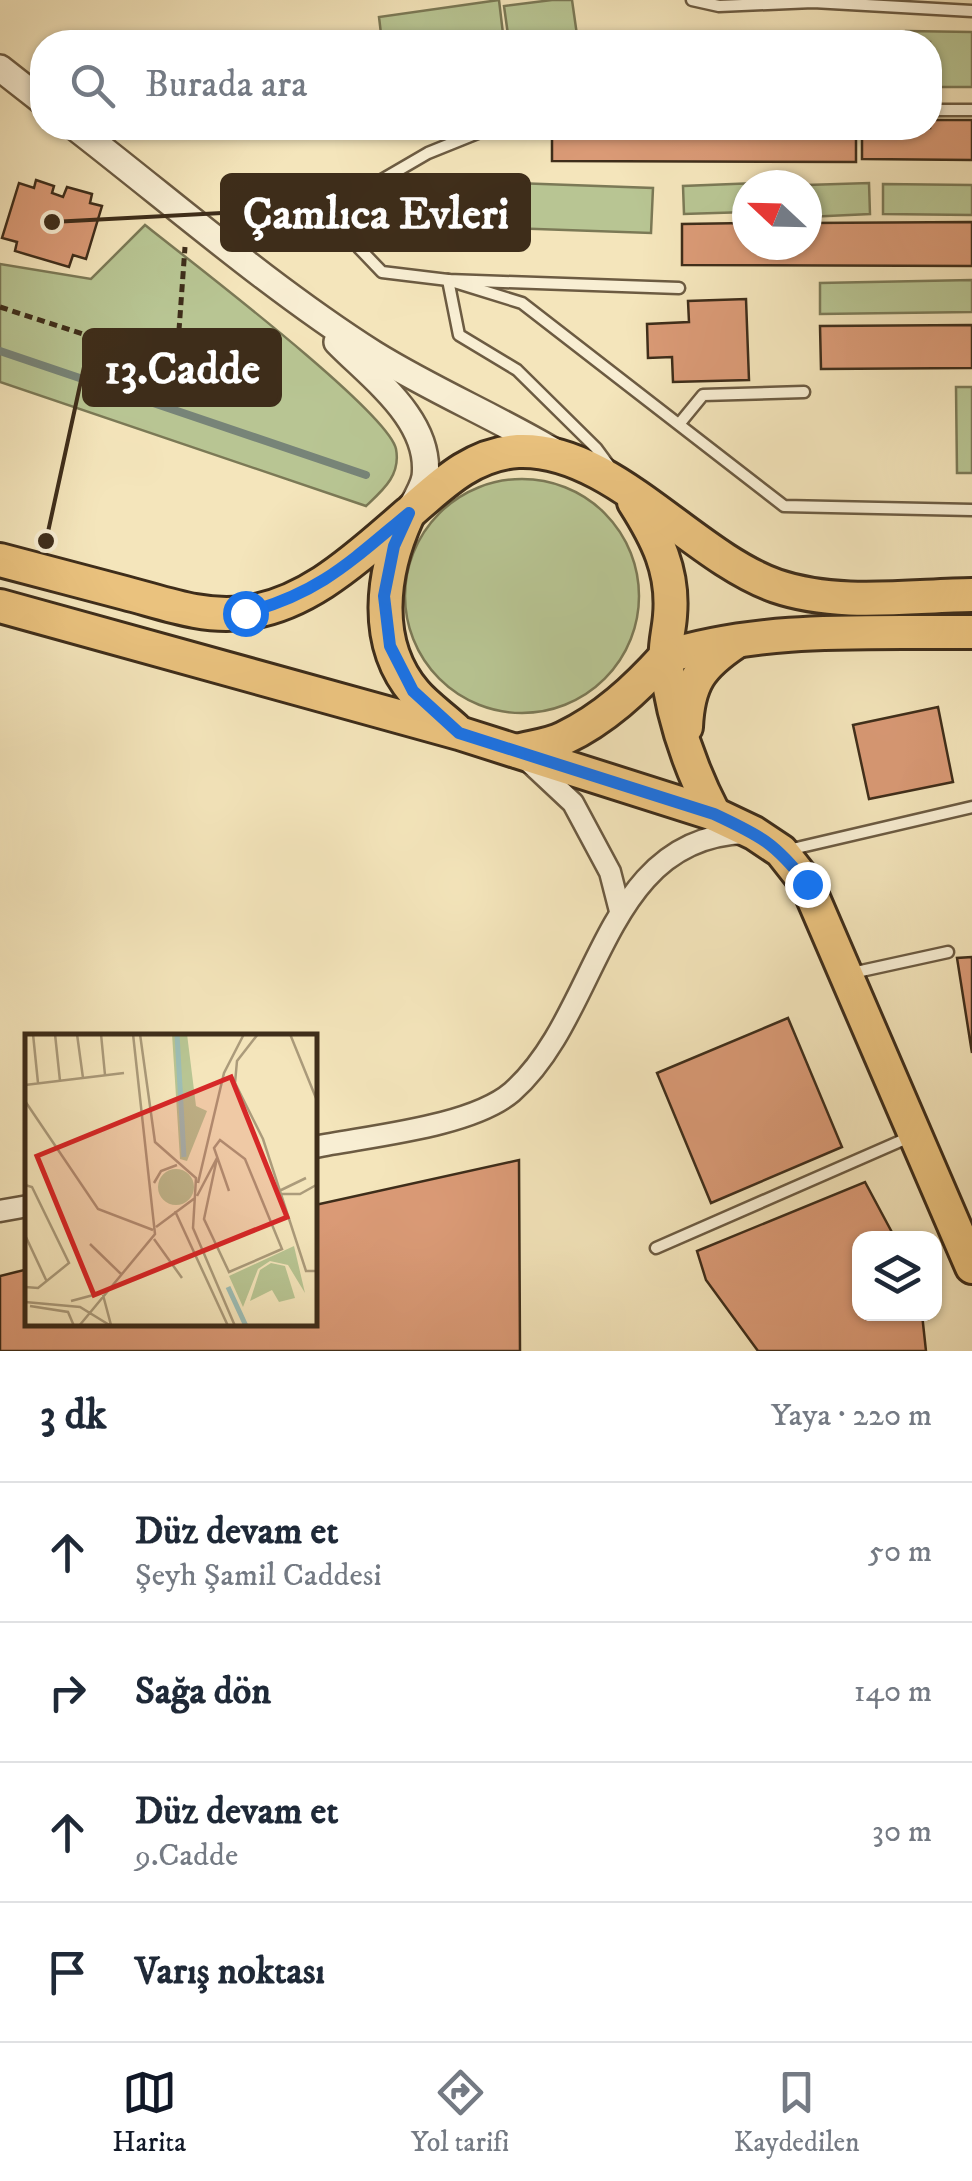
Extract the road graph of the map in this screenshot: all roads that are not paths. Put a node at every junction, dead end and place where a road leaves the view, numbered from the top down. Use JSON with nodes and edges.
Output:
{"nodes":[{"id":1,"x":692,"y":0,"type":"edge"},
{"id":2,"x":798,"y":1,"type":"edge"},
{"id":3,"x":814,"y":1,"type":"edge"},
{"id":4,"x":896,"y":3,"type":"edge"},
{"id":5,"x":970,"y":7,"type":"edge"},
{"id":6,"x":0,"y":68,"type":"edge"},
{"id":7,"x":30,"y":92,"type":"edge"},
{"id":8,"x":942,"y":110,"type":"edge"},
{"id":9,"x":972,"y":110,"type":"edge"},
{"id":10,"x":91,"y":140,"type":"edge"},
{"id":11,"x":460,"y":140,"type":"edge"},
{"id":12,"x":448,"y":280,"type":"junction"},
{"id":13,"x":679,"y":288,"type":"dead end"},
{"id":14,"x":302,"y":306,"type":"junction"},
{"id":15,"x":804,"y":392,"type":"dead end"},
{"id":16,"x":680,"y":423,"type":"junction"},
{"id":17,"x":559,"y":454,"type":"junction"},
{"id":18,"x":628,"y":492,"type":"junction"},
{"id":19,"x":972,"y":510,"type":"edge"},
{"id":20,"x":409,"y":513,"type":"junction"},
{"id":21,"x":0,"y":560,"type":"edge"},
{"id":22,"x":972,"y":595,"type":"edge"},
{"id":23,"x":0,"y":606,"type":"edge"},
{"id":24,"x":972,"y":632,"type":"edge"},
{"id":25,"x":738,"y":640,"type":"junction"},
{"id":26,"x":665,"y":657,"type":"junction"},
{"id":27,"x":459,"y":733,"type":"junction"},
{"id":28,"x":517,"y":751,"type":"junction"},
{"id":29,"x":686,"y":752,"type":"junction"},
{"id":30,"x":972,"y":806,"type":"edge"},
{"id":31,"x":714,"y":814,"type":"junction"},
{"id":32,"x":754,"y":833,"type":"junction"},
{"id":33,"x":781,"y":851,"type":"junction"},
{"id":34,"x":620,"y":911,"type":"junction"},
{"id":35,"x":948,"y":952,"type":"dead end"},
{"id":36,"x":846,"y":974,"type":"junction"},
{"id":37,"x":915,"y":1135,"type":"junction"},
{"id":38,"x":318,"y":1146,"type":"edge"},
{"id":39,"x":25,"y":1207,"type":"edge"},
{"id":40,"x":0,"y":1211,"type":"edge"},
{"id":41,"x":656,"y":1248,"type":"dead end"},
{"id":42,"x":972,"y":1267,"type":"edge"}],
"edges":[{"from":1,"to":2,"type":"lane"},
{"from":2,"to":3,"type":"lane"},
{"from":3,"to":4,"type":"lane"},
{"from":4,"to":5,"type":"lane"},
{"from":6,"to":7,"type":"street"},
{"from":8,"to":9,"type":"lane"},
{"from":10,"to":14,"type":"street"},
{"from":11,"to":12,"type":"lane"},
{"from":12,"to":13,"type":"lane"},
{"from":12,"to":16,"type":"lane"},
{"from":12,"to":18,"type":"lane"},
{"from":14,"to":17,"type":"street"},
{"from":14,"to":20,"type":"street"},
{"from":15,"to":16,"type":"lane"},
{"from":16,"to":19,"type":"lane"},
{"from":17,"to":18,"type":"main road"},
{"from":17,"to":20,"type":"main road"},
{"from":18,"to":22,"type":"main road"},
{"from":18,"to":26,"type":"main road"},
{"from":20,"to":21,"type":"main road"},
{"from":20,"to":27,"type":"main road"},
{"from":23,"to":27,"type":"main road"},
{"from":24,"to":25,"type":"main road"},
{"from":25,"to":26,"type":"main road"},
{"from":25,"to":29,"type":"main road"},
{"from":26,"to":28,"type":"main road"},
{"from":26,"to":29,"type":"main road"},
{"from":27,"to":28,"type":"main road"},
{"from":28,"to":31,"type":"main road"},
{"from":28,"to":34,"type":"street"},
{"from":29,"to":31,"type":"main road"},
{"from":30,"to":33,"type":"lane"},
{"from":31,"to":32,"type":"main road"},
{"from":32,"to":33,"type":"main road"},
{"from":32,"to":34,"type":"street"},
{"from":33,"to":36,"type":"main road"},
{"from":34,"to":38,"type":"street"},
{"from":35,"to":36,"type":"lane"},
{"from":36,"to":37,"type":"main road"},
{"from":37,"to":41,"type":"lane"},
{"from":37,"to":42,"type":"main road"},
{"from":39,"to":40,"type":"street"}]}
